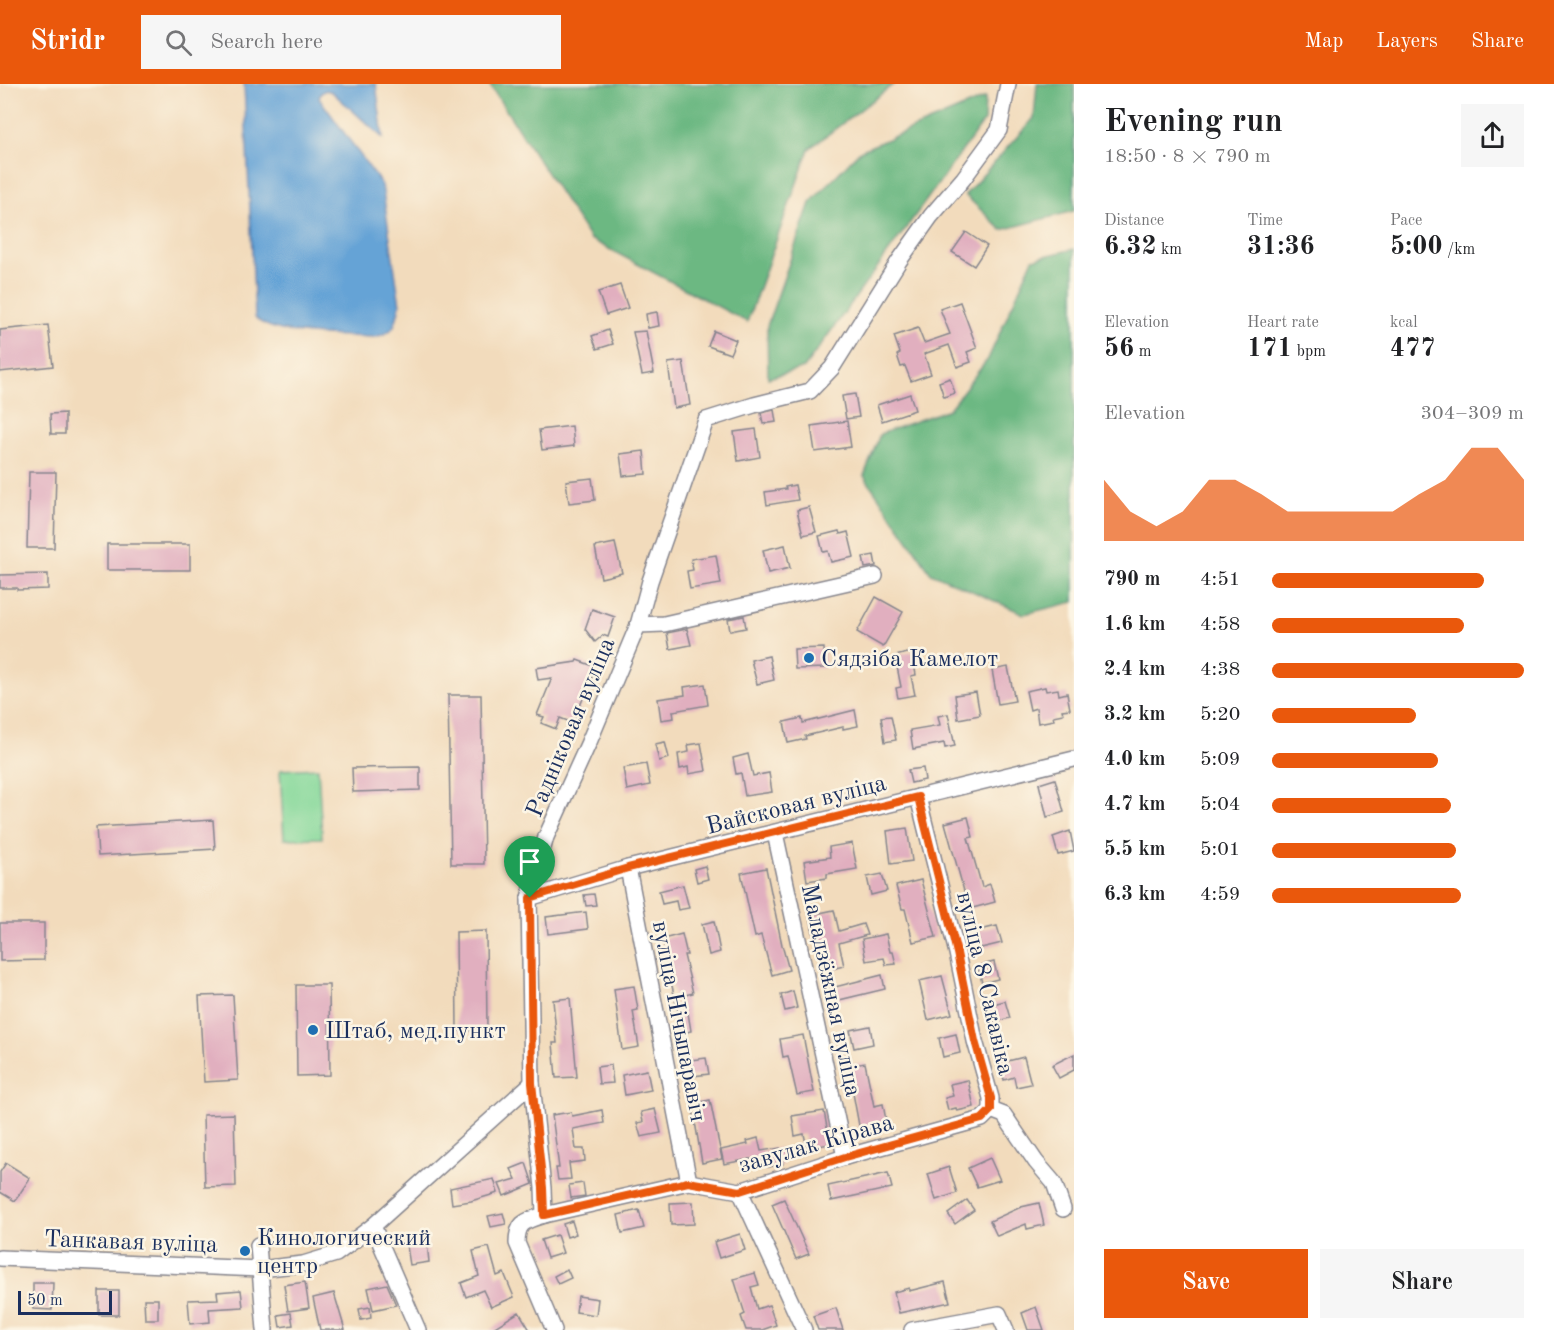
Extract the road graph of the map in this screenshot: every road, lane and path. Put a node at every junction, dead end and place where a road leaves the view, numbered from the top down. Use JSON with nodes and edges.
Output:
{"nodes":[{"id":1,"x":1008,"y":84,"type":"edge"},
{"id":2,"x":875,"y":576,"type":"dead end"},
{"id":3,"x":638,"y":625,"type":"junction"},
{"id":4,"x":1073,"y":764,"type":"edge"},
{"id":5,"x":918,"y":797,"type":"junction"},
{"id":6,"x":776,"y":832,"type":"junction"},
{"id":7,"x":628,"y":868,"type":"junction"},
{"id":8,"x":530,"y":898,"type":"junction"},
{"id":9,"x":532,"y":1083,"type":"junction"},
{"id":10,"x":991,"y":1110,"type":"junction"},
{"id":11,"x":845,"y":1157,"type":"junction"},
{"id":12,"x":688,"y":1182,"type":"junction"},
{"id":13,"x":740,"y":1191,"type":"junction"},
{"id":14,"x":1063,"y":1209,"type":"dead end"},
{"id":15,"x":544,"y":1215,"type":"junction"},
{"id":16,"x":373,"y":1226,"type":"junction"},
{"id":17,"x":258,"y":1245,"type":"dead end"},
{"id":18,"x":0,"y":1258,"type":"edge"},
{"id":19,"x":260,"y":1269,"type":"junction"},
{"id":20,"x":265,"y":1330,"type":"edge"},
{"id":21,"x":418,"y":1330,"type":"edge"},
{"id":22,"x":554,"y":1330,"type":"edge"},
{"id":23,"x":804,"y":1330,"type":"edge"},
{"id":24,"x":912,"y":1330,"type":"edge"},
{"id":25,"x":1006,"y":1330,"type":"edge"}],
"edges":[{"from":1,"to":3,"type":"street","name":"Радніковая вуліца"},
{"from":2,"to":3,"type":"street","name":"Радніковая вуліца"},
{"from":3,"to":8,"type":"street","name":"Радніковая вуліца"},
{"from":4,"to":5,"type":"street","name":"Вайсковая вуліца"},
{"from":5,"to":6,"type":"street","name":"Вайсковая вуліца"},
{"from":5,"to":10,"type":"street","name":"вуліца 8 Сакавіка"},
{"from":6,"to":7,"type":"street","name":"Вайсковая вуліца"},
{"from":6,"to":11,"type":"street","name":"Маладзёжная вуліца"},
{"from":7,"to":8,"type":"street","name":"Вайсковая вуліца"},
{"from":7,"to":12,"type":"street","name":"вуліца Нічыпаравіч"},
{"from":8,"to":9,"type":"street","name":"Радніковая вуліца"},
{"from":9,"to":15,"type":"street","name":"Радніковая вуліца"},
{"from":9,"to":16,"type":"street"},
{"from":10,"to":11,"type":"street","name":"завулак Кірава"},
{"from":10,"to":14,"type":"street"},
{"from":11,"to":13,"type":"street","name":"завулак Кірава"},
{"from":12,"to":13,"type":"street","name":"завулак Кірава"},
{"from":12,"to":15,"type":"street","name":"завулак Кірава"},
{"from":13,"to":23,"type":"street"},
{"from":15,"to":22,"type":"street","name":"завулак Кірава"},
{"from":16,"to":19,"type":"street"},
{"from":16,"to":21,"type":"street"},
{"from":17,"to":19,"type":"street"},
{"from":18,"to":19,"type":"street","name":"Танкавая вуліца"},
{"from":19,"to":20,"type":"street"},
{"from":24,"to":25,"type":"street"}]}
